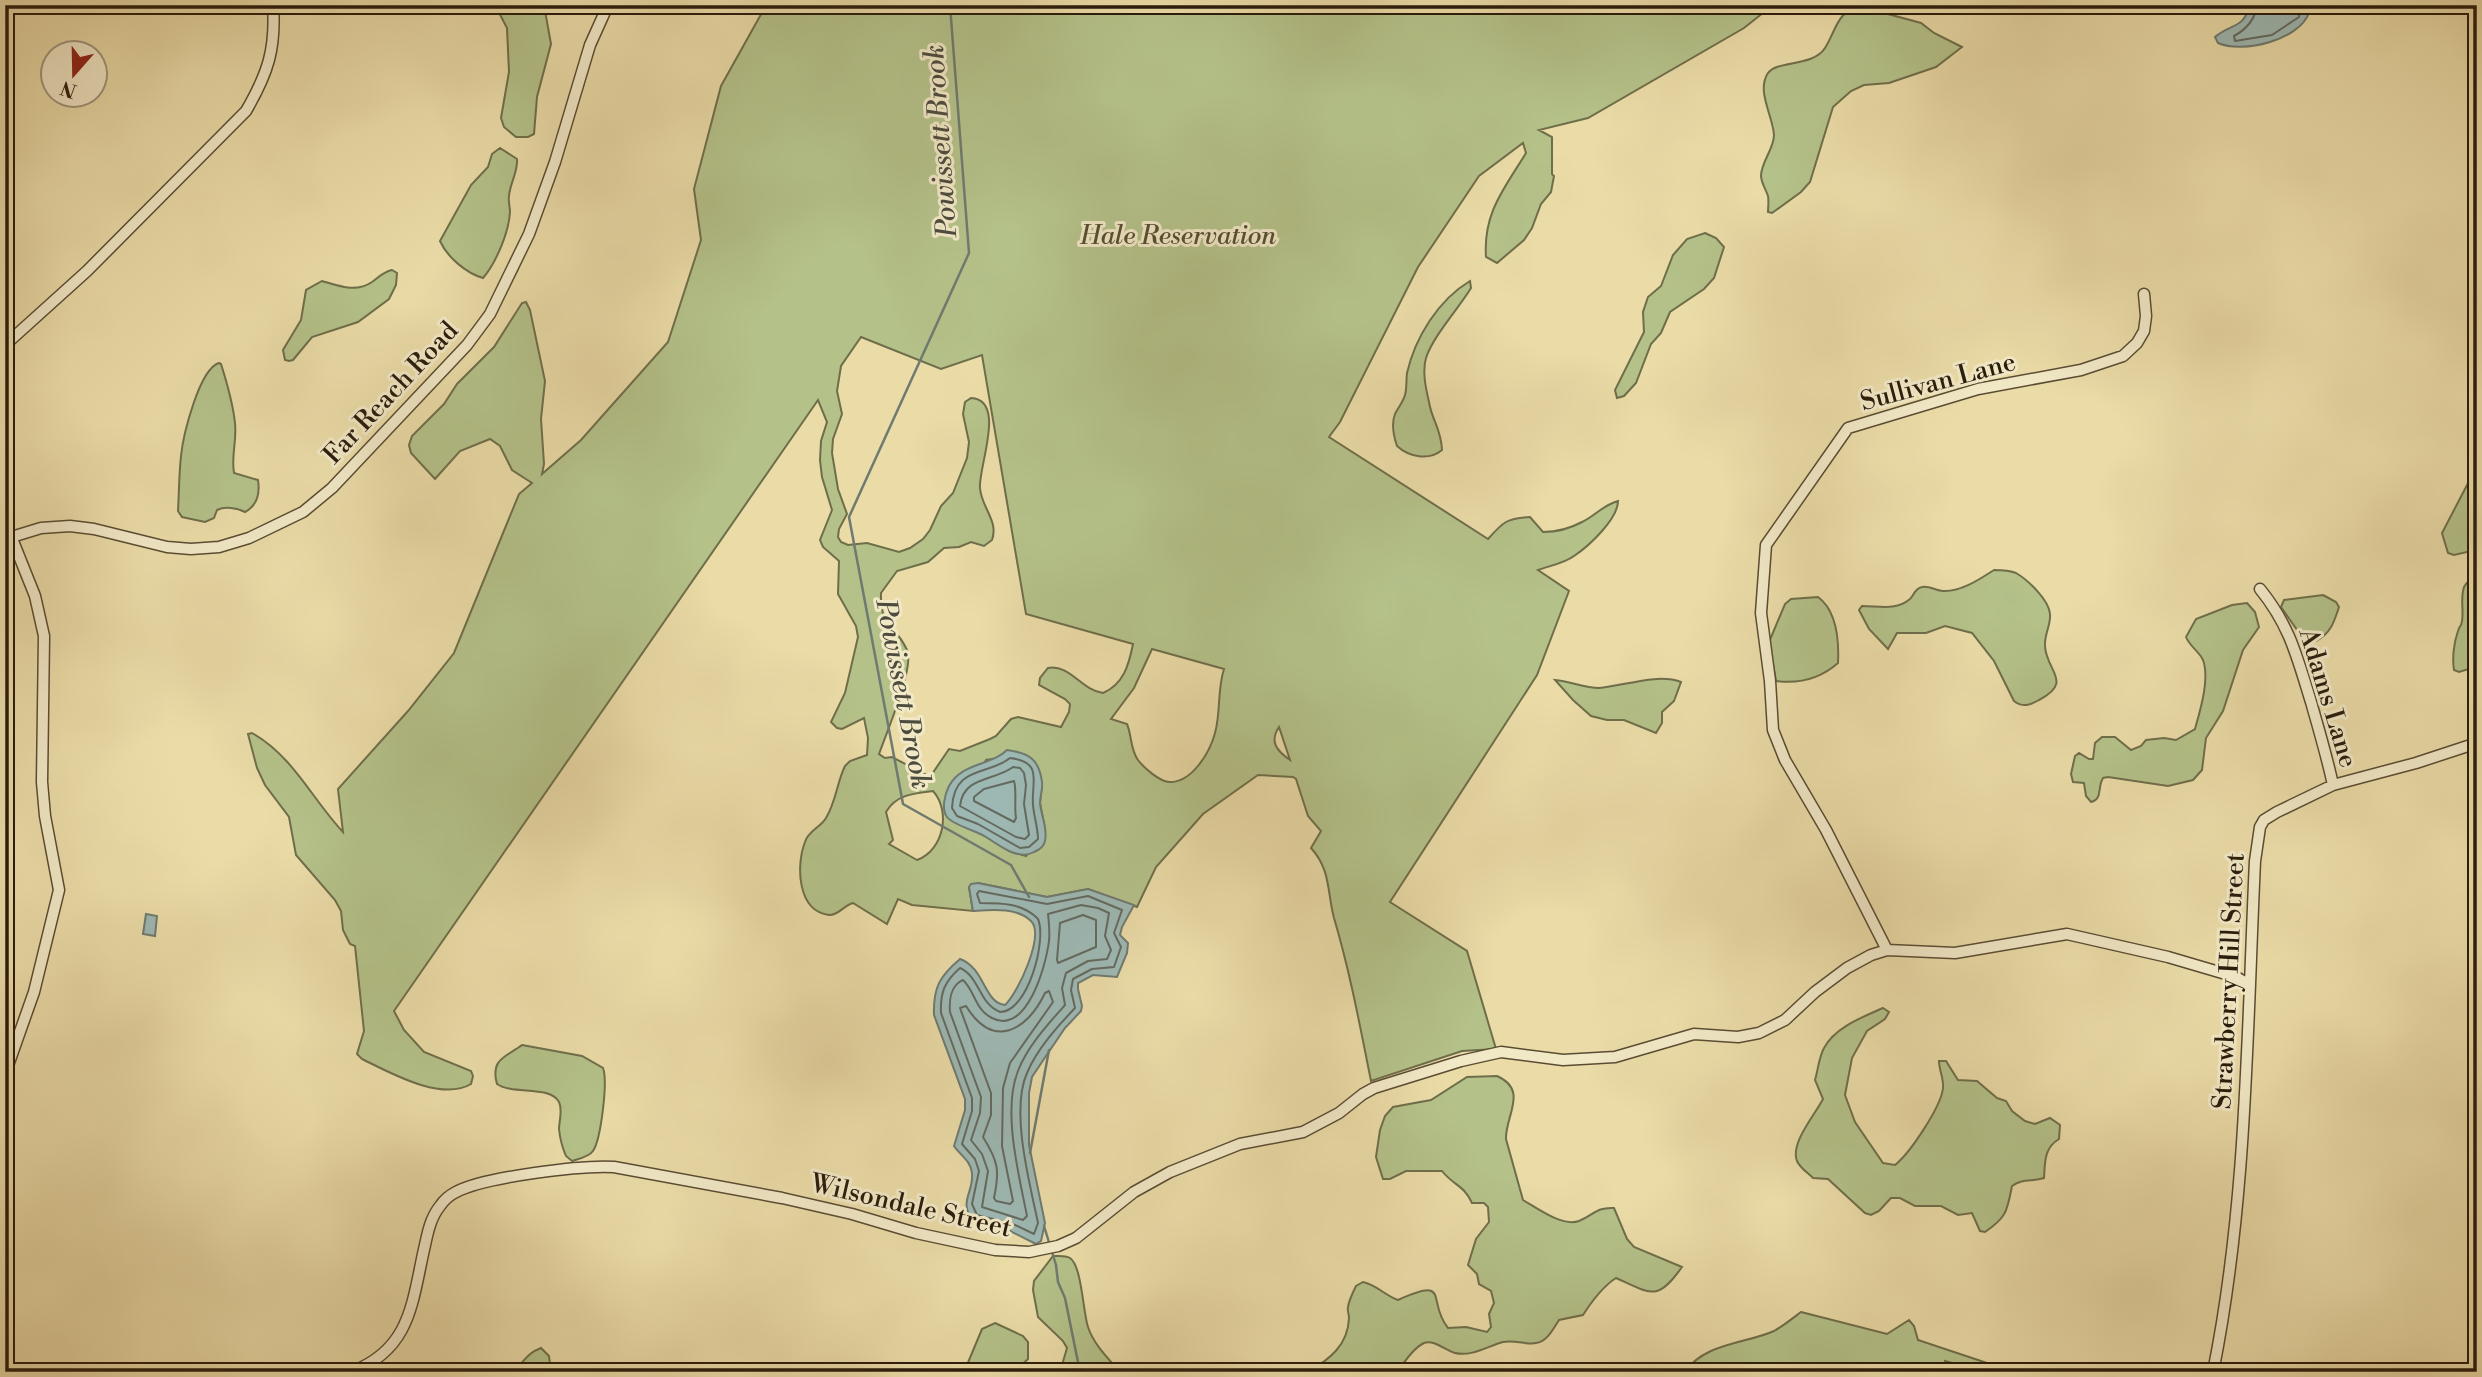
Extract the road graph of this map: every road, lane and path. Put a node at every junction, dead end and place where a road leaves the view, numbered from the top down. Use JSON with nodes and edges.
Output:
{"nodes":[{"id":1,"x":273,"y":5,"type":"edge"},
{"id":2,"x":608,"y":5,"type":"edge"},
{"id":3,"x":2144,"y":294,"type":"dead end"},
{"id":4,"x":5,"y":345,"type":"edge"},
{"id":5,"x":8,"y":537,"type":"edge"},
{"id":6,"x":2260,"y":589,"type":"dead end"},
{"id":7,"x":2477,"y":743,"type":"edge"},
{"id":8,"x":2333,"y":785,"type":"junction"},
{"id":9,"x":1887,"y":950,"type":"junction"},
{"id":10,"x":2250,"y":985,"type":"junction"},
{"id":11,"x":5,"y":1074,"type":"edge"},
{"id":12,"x":351,"y":1372,"type":"edge"},
{"id":13,"x":2213,"y":1372,"type":"edge"}],
"edges":[{"from":1,"to":4,"type":"street"},
{"from":2,"to":5,"type":"street","name":"Far Reach Road"},
{"from":3,"to":9,"type":"street","name":"Sullivan Lane"},
{"from":5,"to":11,"type":"street"},
{"from":6,"to":8,"type":"street","name":"Adams Lane"},
{"from":7,"to":8,"type":"street","name":"Strawberry Hill Street"},
{"from":8,"to":10,"type":"street","name":"Strawberry Hill Street"},
{"from":9,"to":10,"type":"street","name":"Wilsondale Street"},
{"from":9,"to":12,"type":"street","name":"Wilsondale Street"},
{"from":10,"to":13,"type":"street","name":"Strawberry Hill Street"}]}
